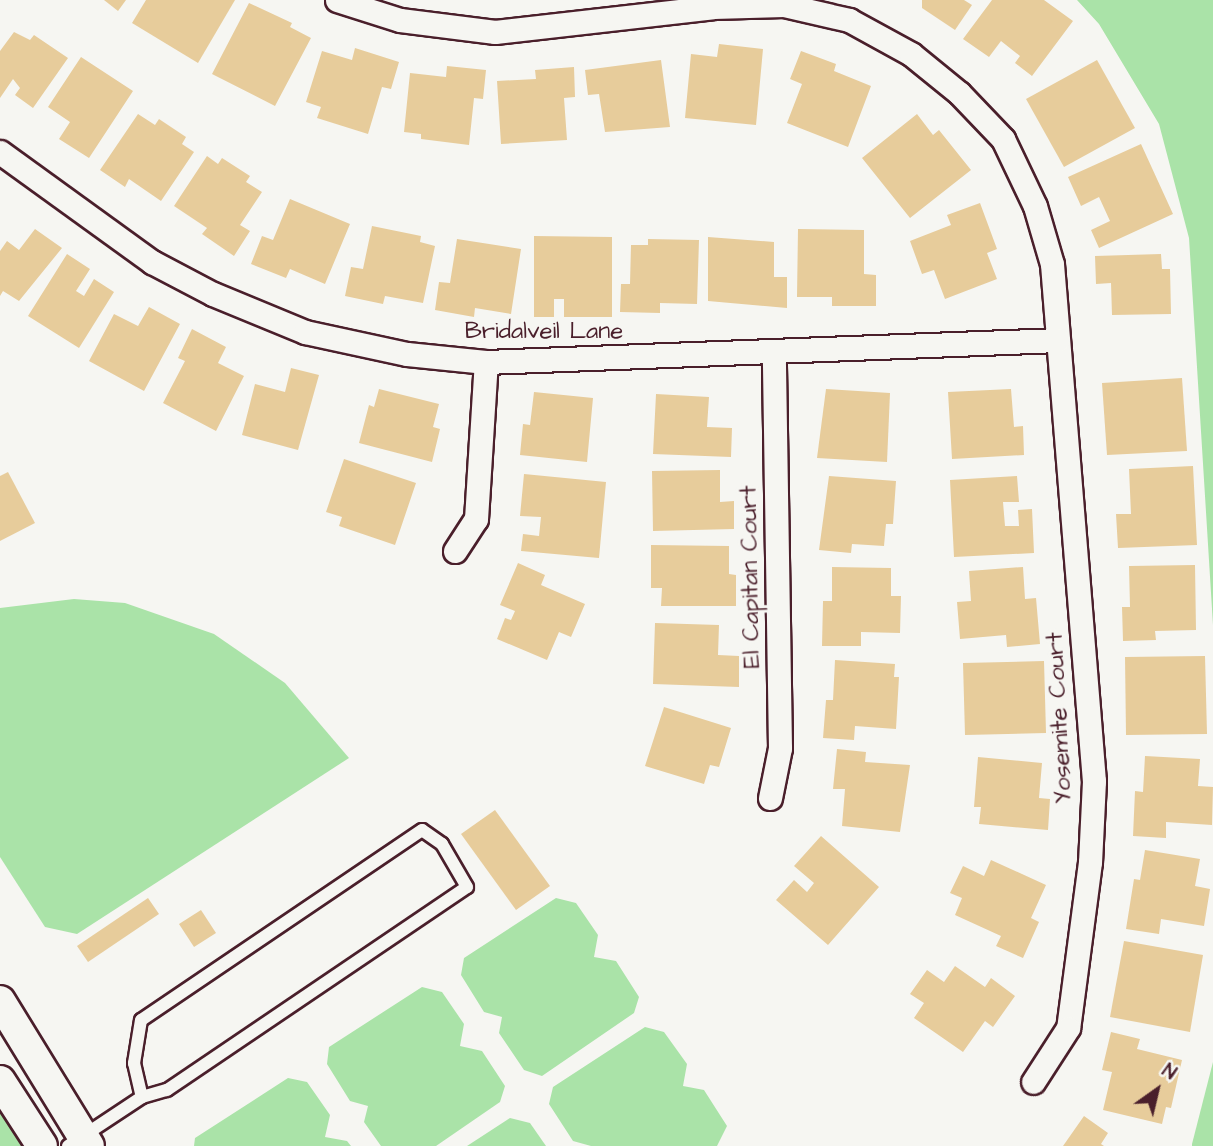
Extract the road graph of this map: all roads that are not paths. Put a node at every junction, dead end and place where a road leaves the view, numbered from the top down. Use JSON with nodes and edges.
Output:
{"nodes":[{"id":1,"x":337,"y":0,"type":"edge"},
{"id":2,"x":0,"y":152,"type":"edge"},
{"id":3,"x":1058,"y":341,"type":"junction"},
{"id":4,"x":775,"y":354,"type":"junction"},
{"id":5,"x":486,"y":362,"type":"junction"},
{"id":6,"x":455,"y":551,"type":"dead end"},
{"id":7,"x":770,"y":798,"type":"dead end"},
{"id":8,"x":0,"y":1001,"type":"edge"},
{"id":9,"x":0,"y":1081,"type":"edge"},
{"id":10,"x":1033,"y":1082,"type":"dead end"},
{"id":11,"x":142,"y":1097,"type":"junction"},
{"id":12,"x":80,"y":1143,"type":"edge"},
{"id":13,"x":42,"y":1146,"type":"edge"}],
"edges":[{"from":1,"to":3,"type":"street","name":"Yosemite Court"},
{"from":2,"to":5,"type":"street","name":"Bridalveil Lane"},
{"from":3,"to":4,"type":"street","name":"Bridalveil Lane"},
{"from":3,"to":10,"type":"street","name":"Yosemite Court"},
{"from":4,"to":5,"type":"street","name":"Bridalveil Lane"},
{"from":4,"to":7,"type":"street","name":"El Capitan Court"},
{"from":5,"to":6,"type":"street"},
{"from":8,"to":12,"type":"street"},
{"from":9,"to":13,"type":"street"},
{"from":11,"to":11,"type":"lane"},
{"from":11,"to":12,"type":"lane"}]}
